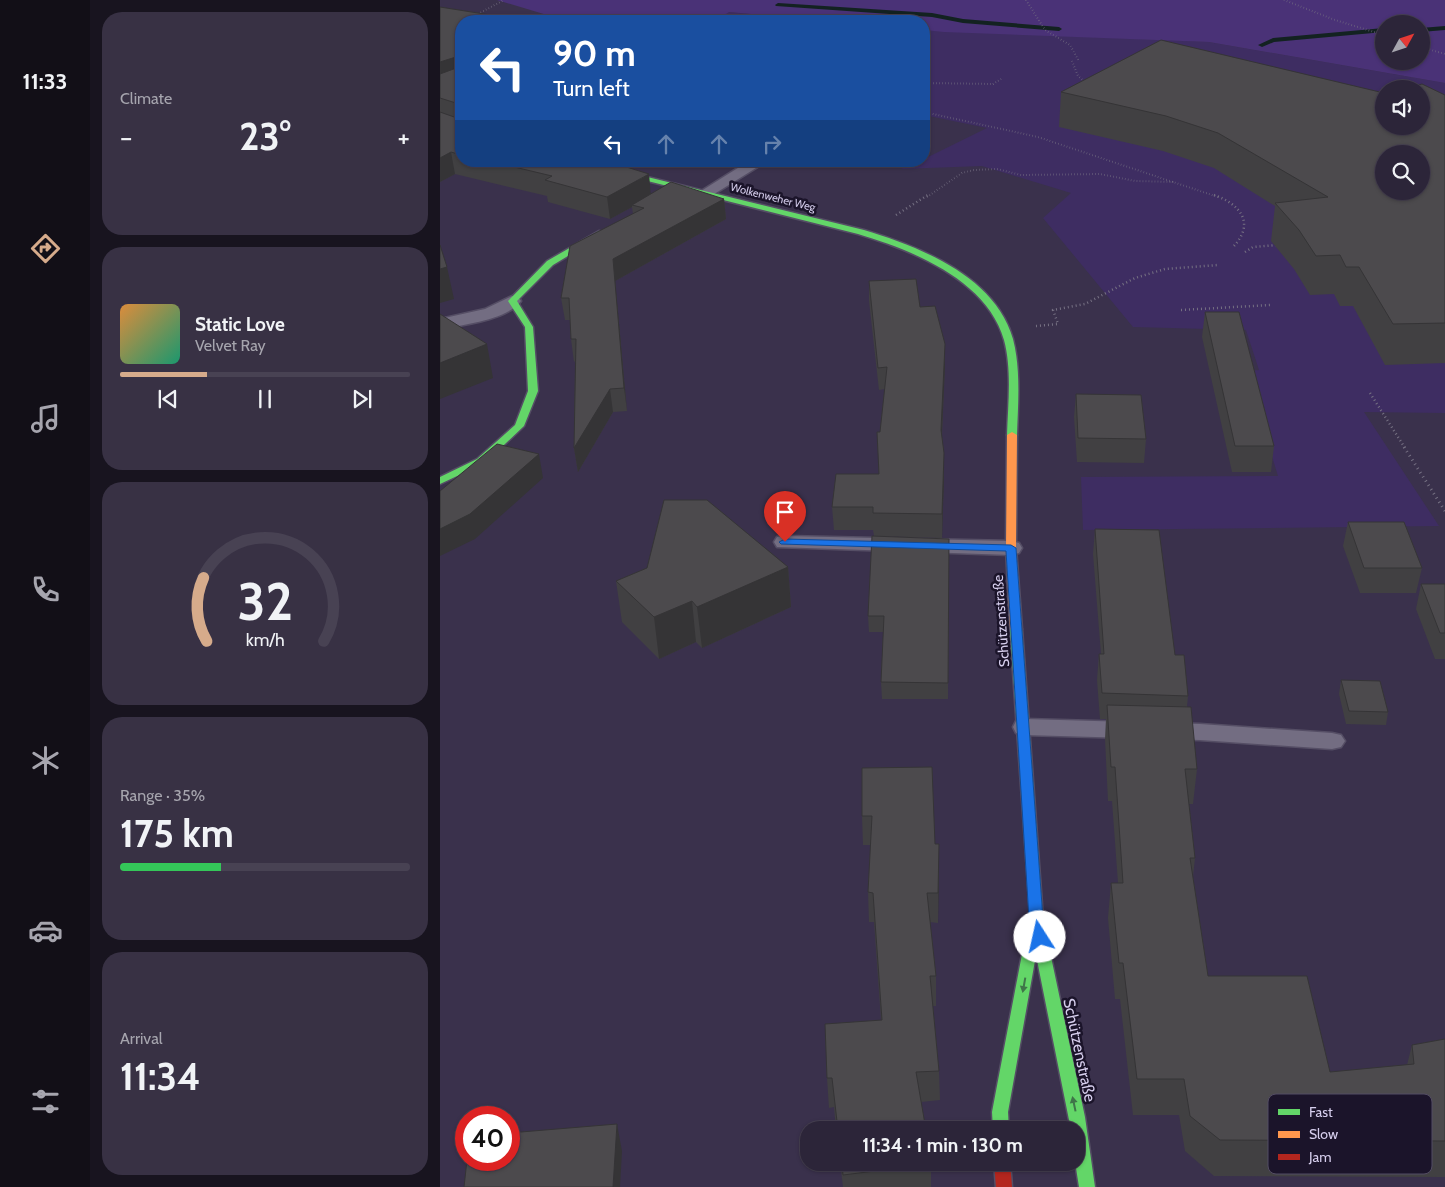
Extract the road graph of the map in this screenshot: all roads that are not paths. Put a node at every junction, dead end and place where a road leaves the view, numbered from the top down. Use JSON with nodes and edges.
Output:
{"nodes":[{"id":1,"x":596,"y":167,"type":"edge"},
{"id":2,"x":750,"y":167,"type":"edge"},
{"id":3,"x":682,"y":188,"type":"junction"},
{"id":4,"x":706,"y":194,"type":"junction"},
{"id":5,"x":665,"y":197,"type":"edge"},
{"id":6,"x":616,"y":225,"type":"edge"},
{"id":7,"x":960,"y":278,"type":"joint"},
{"id":8,"x":512,"y":301,"type":"junction"},
{"id":9,"x":440,"y":324,"type":"edge"},
{"id":10,"x":440,"y":481,"type":"edge"},
{"id":11,"x":785,"y":542,"type":"dead end"},
{"id":12,"x":1011,"y":548,"type":"junction"},
{"id":13,"x":1024,"y":727,"type":"junction"},
{"id":14,"x":1332,"y":741,"type":"dead end"},
{"id":15,"x":1036,"y":919,"type":"junction"},
{"id":16,"x":1000,"y":1121,"type":"edge"},
{"id":17,"x":1003,"y":1171,"type":"edge"},
{"id":18,"x":1004,"y":1187,"type":"edge"},
{"id":19,"x":1087,"y":1187,"type":"edge"}],
"edges":[{"from":1,"to":3,"type":"street","name":"Wolkenweher Weg"},
{"from":2,"to":4,"type":"lane"},
{"from":3,"to":4,"type":"street","name":"Wolkenweher Weg"},
{"from":3,"to":5,"type":"street"},
{"from":4,"to":7,"type":"street","name":"Wolkenweher Weg"},
{"from":6,"to":8,"type":"street"},
{"from":7,"to":12,"type":"street","name":"Schützenstraße"},
{"from":8,"to":9,"type":"lane"},
{"from":8,"to":10,"type":"street"},
{"from":11,"to":12,"type":"lane"},
{"from":12,"to":13,"type":"street","name":"Schützenstraße"},
{"from":13,"to":14,"type":"lane"},
{"from":13,"to":15,"type":"street","name":"Schützenstraße"},
{"from":15,"to":16,"type":"street","name":"Schützenstraße","one_way":true},
{"from":19,"to":15,"type":"street","name":"Schützenstraße","one_way":true},
{"from":17,"to":18,"type":"street"}]}
